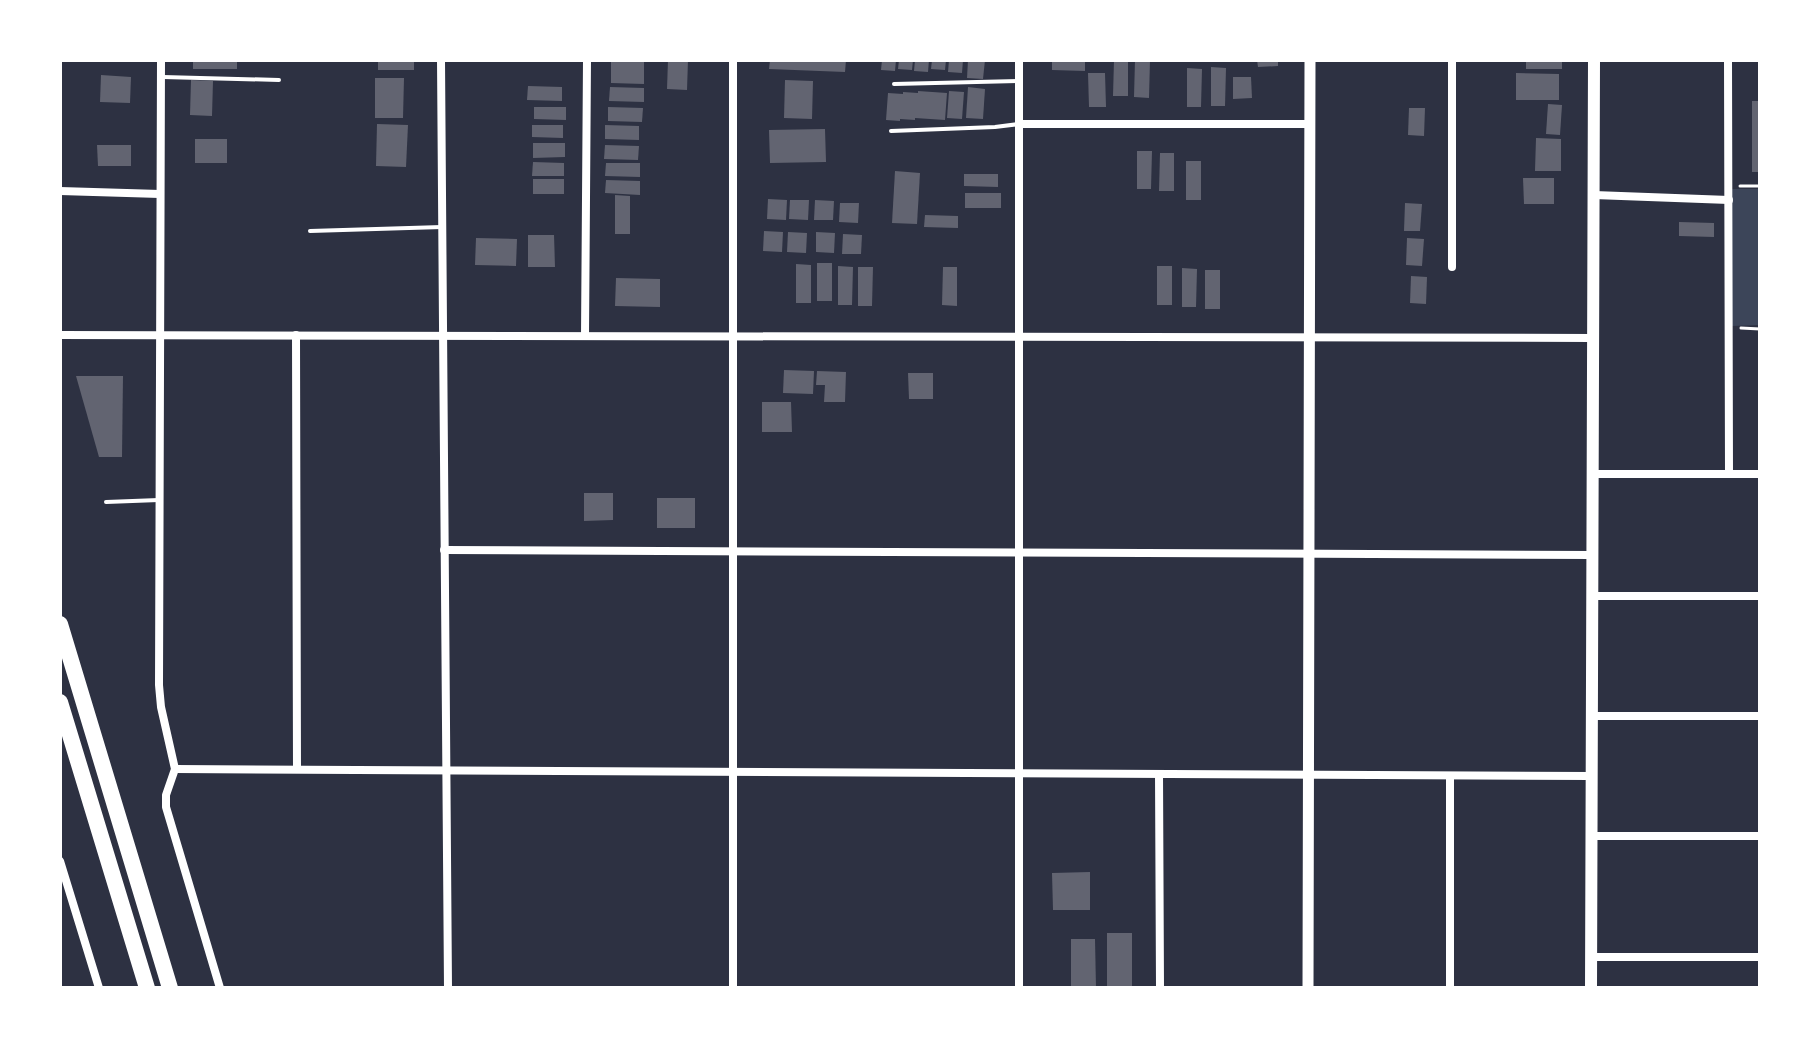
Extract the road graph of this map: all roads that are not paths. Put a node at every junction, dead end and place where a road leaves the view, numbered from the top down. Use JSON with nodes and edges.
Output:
{"nodes":[{"id":1,"x":161,"y":60,"type":"edge"},
{"id":2,"x":441,"y":60,"type":"edge"},
{"id":3,"x":587,"y":60,"type":"edge"},
{"id":4,"x":733,"y":60,"type":"edge"},
{"id":5,"x":1019,"y":60,"type":"edge"},
{"id":6,"x":1310,"y":60,"type":"edge"},
{"id":7,"x":1452,"y":60,"type":"edge"},
{"id":8,"x":1594,"y":60,"type":"edge"},
{"id":9,"x":1728,"y":60,"type":"edge"},
{"id":10,"x":161,"y":76,"type":"junction"},
{"id":11,"x":279,"y":80,"type":"dead end"},
{"id":12,"x":1019,"y":81,"type":"junction"},
{"id":13,"x":894,"y":84,"type":"dead end"},
{"id":14,"x":1019,"y":124,"type":"junction"},
{"id":15,"x":1310,"y":124,"type":"junction"},
{"id":16,"x":891,"y":131,"type":"dead end"},
{"id":17,"x":60,"y":191,"type":"edge"},
{"id":18,"x":160,"y":194,"type":"junction"},
{"id":19,"x":1594,"y":195,"type":"junction"},
{"id":20,"x":1729,"y":200,"type":"junction"},
{"id":21,"x":442,"y":227,"type":"junction"},
{"id":22,"x":310,"y":231,"type":"dead end"},
{"id":23,"x":1452,"y":267,"type":"dead end"},
{"id":24,"x":60,"y":335,"type":"edge"},
{"id":25,"x":159,"y":335,"type":"junction"},
{"id":26,"x":296,"y":335,"type":"junction"},
{"id":27,"x":443,"y":336,"type":"junction"},
{"id":28,"x":585,"y":336,"type":"junction"},
{"id":29,"x":733,"y":336,"type":"junction"},
{"id":30,"x":1019,"y":337,"type":"junction"},
{"id":31,"x":1309,"y":338,"type":"junction"},
{"id":32,"x":1593,"y":338,"type":"junction"},
{"id":33,"x":1593,"y":474,"type":"junction"},
{"id":34,"x":1729,"y":474,"type":"junction"},
{"id":35,"x":1760,"y":474,"type":"edge"},
{"id":36,"x":159,"y":500,"type":"junction"},
{"id":37,"x":106,"y":502,"type":"dead end"},
{"id":38,"x":444,"y":550,"type":"junction"},
{"id":39,"x":733,"y":551,"type":"junction"},
{"id":40,"x":1019,"y":553,"type":"junction"},
{"id":41,"x":1309,"y":554,"type":"junction"},
{"id":42,"x":1593,"y":555,"type":"junction"},
{"id":43,"x":1593,"y":596,"type":"junction"},
{"id":44,"x":1760,"y":596,"type":"edge"},
{"id":45,"x":60,"y":624,"type":"edge"},
{"id":46,"x":60,"y":702,"type":"edge"},
{"id":47,"x":1592,"y":716,"type":"junction"},
{"id":48,"x":1760,"y":716,"type":"edge"},
{"id":49,"x":175,"y":769,"type":"junction"},
{"id":50,"x":297,"y":769,"type":"junction"},
{"id":51,"x":446,"y":770,"type":"junction"},
{"id":52,"x":733,"y":772,"type":"junction"},
{"id":53,"x":1019,"y":773,"type":"junction"},
{"id":54,"x":1159,"y":774,"type":"junction"},
{"id":55,"x":1308,"y":775,"type":"junction"},
{"id":56,"x":1450,"y":776,"type":"junction"},
{"id":57,"x":1592,"y":776,"type":"junction"},
{"id":58,"x":1592,"y":836,"type":"junction"},
{"id":59,"x":1760,"y":836,"type":"edge"},
{"id":60,"x":60,"y":861,"type":"edge"},
{"id":61,"x":1591,"y":957,"type":"junction"},
{"id":62,"x":1760,"y":957,"type":"edge"},
{"id":63,"x":142,"y":983,"type":"edge"},
{"id":64,"x":99,"y":988,"type":"edge"},
{"id":65,"x":170,"y":988,"type":"edge"},
{"id":66,"x":220,"y":988,"type":"edge"},
{"id":67,"x":448,"y":988,"type":"edge"},
{"id":68,"x":733,"y":988,"type":"edge"},
{"id":69,"x":1019,"y":988,"type":"edge"},
{"id":70,"x":1160,"y":988,"type":"edge"},
{"id":71,"x":1308,"y":988,"type":"edge"},
{"id":72,"x":1450,"y":988,"type":"edge"},
{"id":73,"x":1591,"y":988,"type":"edge"}],
"edges":[{"from":1,"to":10,"type":"street"},
{"from":2,"to":21,"type":"street"},
{"from":3,"to":28,"type":"street"},
{"from":4,"to":29,"type":"street"},
{"from":5,"to":12,"type":"street"},
{"from":6,"to":15,"type":"street"},
{"from":7,"to":23,"type":"street"},
{"from":8,"to":19,"type":"main road"},
{"from":9,"to":20,"type":"street"},
{"from":10,"to":11,"type":"lane"},
{"from":10,"to":18,"type":"street"},
{"from":12,"to":13,"type":"lane"},
{"from":12,"to":14,"type":"street"},
{"from":14,"to":15,"type":"street"},
{"from":14,"to":16,"type":"lane"},
{"from":14,"to":30,"type":"street"},
{"from":15,"to":31,"type":"street"},
{"from":17,"to":18,"type":"street"},
{"from":18,"to":25,"type":"street"},
{"from":19,"to":20,"type":"street"},
{"from":19,"to":32,"type":"main road"},
{"from":20,"to":34,"type":"street"},
{"from":21,"to":22,"type":"lane"},
{"from":21,"to":27,"type":"street"},
{"from":24,"to":25,"type":"street"},
{"from":25,"to":26,"type":"street"},
{"from":25,"to":36,"type":"street"},
{"from":26,"to":27,"type":"street"},
{"from":26,"to":50,"type":"street"},
{"from":27,"to":28,"type":"street"},
{"from":27,"to":38,"type":"street"},
{"from":28,"to":29,"type":"street"},
{"from":29,"to":30,"type":"street"},
{"from":29,"to":39,"type":"street"},
{"from":30,"to":31,"type":"street"},
{"from":30,"to":40,"type":"street"},
{"from":31,"to":32,"type":"street"},
{"from":31,"to":41,"type":"street"},
{"from":32,"to":33,"type":"main road"},
{"from":33,"to":34,"type":"street"},
{"from":33,"to":42,"type":"main road"},
{"from":34,"to":35,"type":"street"},
{"from":36,"to":37,"type":"lane"},
{"from":36,"to":49,"type":"street"},
{"from":38,"to":39,"type":"street"},
{"from":38,"to":51,"type":"street"},
{"from":39,"to":40,"type":"street"},
{"from":39,"to":52,"type":"street"},
{"from":40,"to":41,"type":"street"},
{"from":40,"to":53,"type":"street"},
{"from":41,"to":42,"type":"street"},
{"from":41,"to":55,"type":"street"},
{"from":42,"to":43,"type":"main road"},
{"from":43,"to":44,"type":"street"},
{"from":43,"to":47,"type":"main road"},
{"from":45,"to":65,"type":"highway"},
{"from":46,"to":63,"type":"highway"},
{"from":47,"to":48,"type":"street"},
{"from":47,"to":57,"type":"main road"},
{"from":49,"to":50,"type":"street"},
{"from":49,"to":66,"type":"street"},
{"from":50,"to":51,"type":"street"},
{"from":51,"to":52,"type":"street"},
{"from":51,"to":67,"type":"street"},
{"from":52,"to":53,"type":"street"},
{"from":52,"to":68,"type":"street"},
{"from":53,"to":54,"type":"street"},
{"from":53,"to":69,"type":"street"},
{"from":54,"to":55,"type":"street"},
{"from":54,"to":70,"type":"street"},
{"from":55,"to":56,"type":"street"},
{"from":55,"to":71,"type":"street"},
{"from":56,"to":57,"type":"street"},
{"from":56,"to":72,"type":"street"},
{"from":57,"to":58,"type":"main road"},
{"from":58,"to":59,"type":"street"},
{"from":58,"to":61,"type":"main road"},
{"from":60,"to":64,"type":"street"},
{"from":61,"to":62,"type":"street"},
{"from":61,"to":73,"type":"main road"}]}
